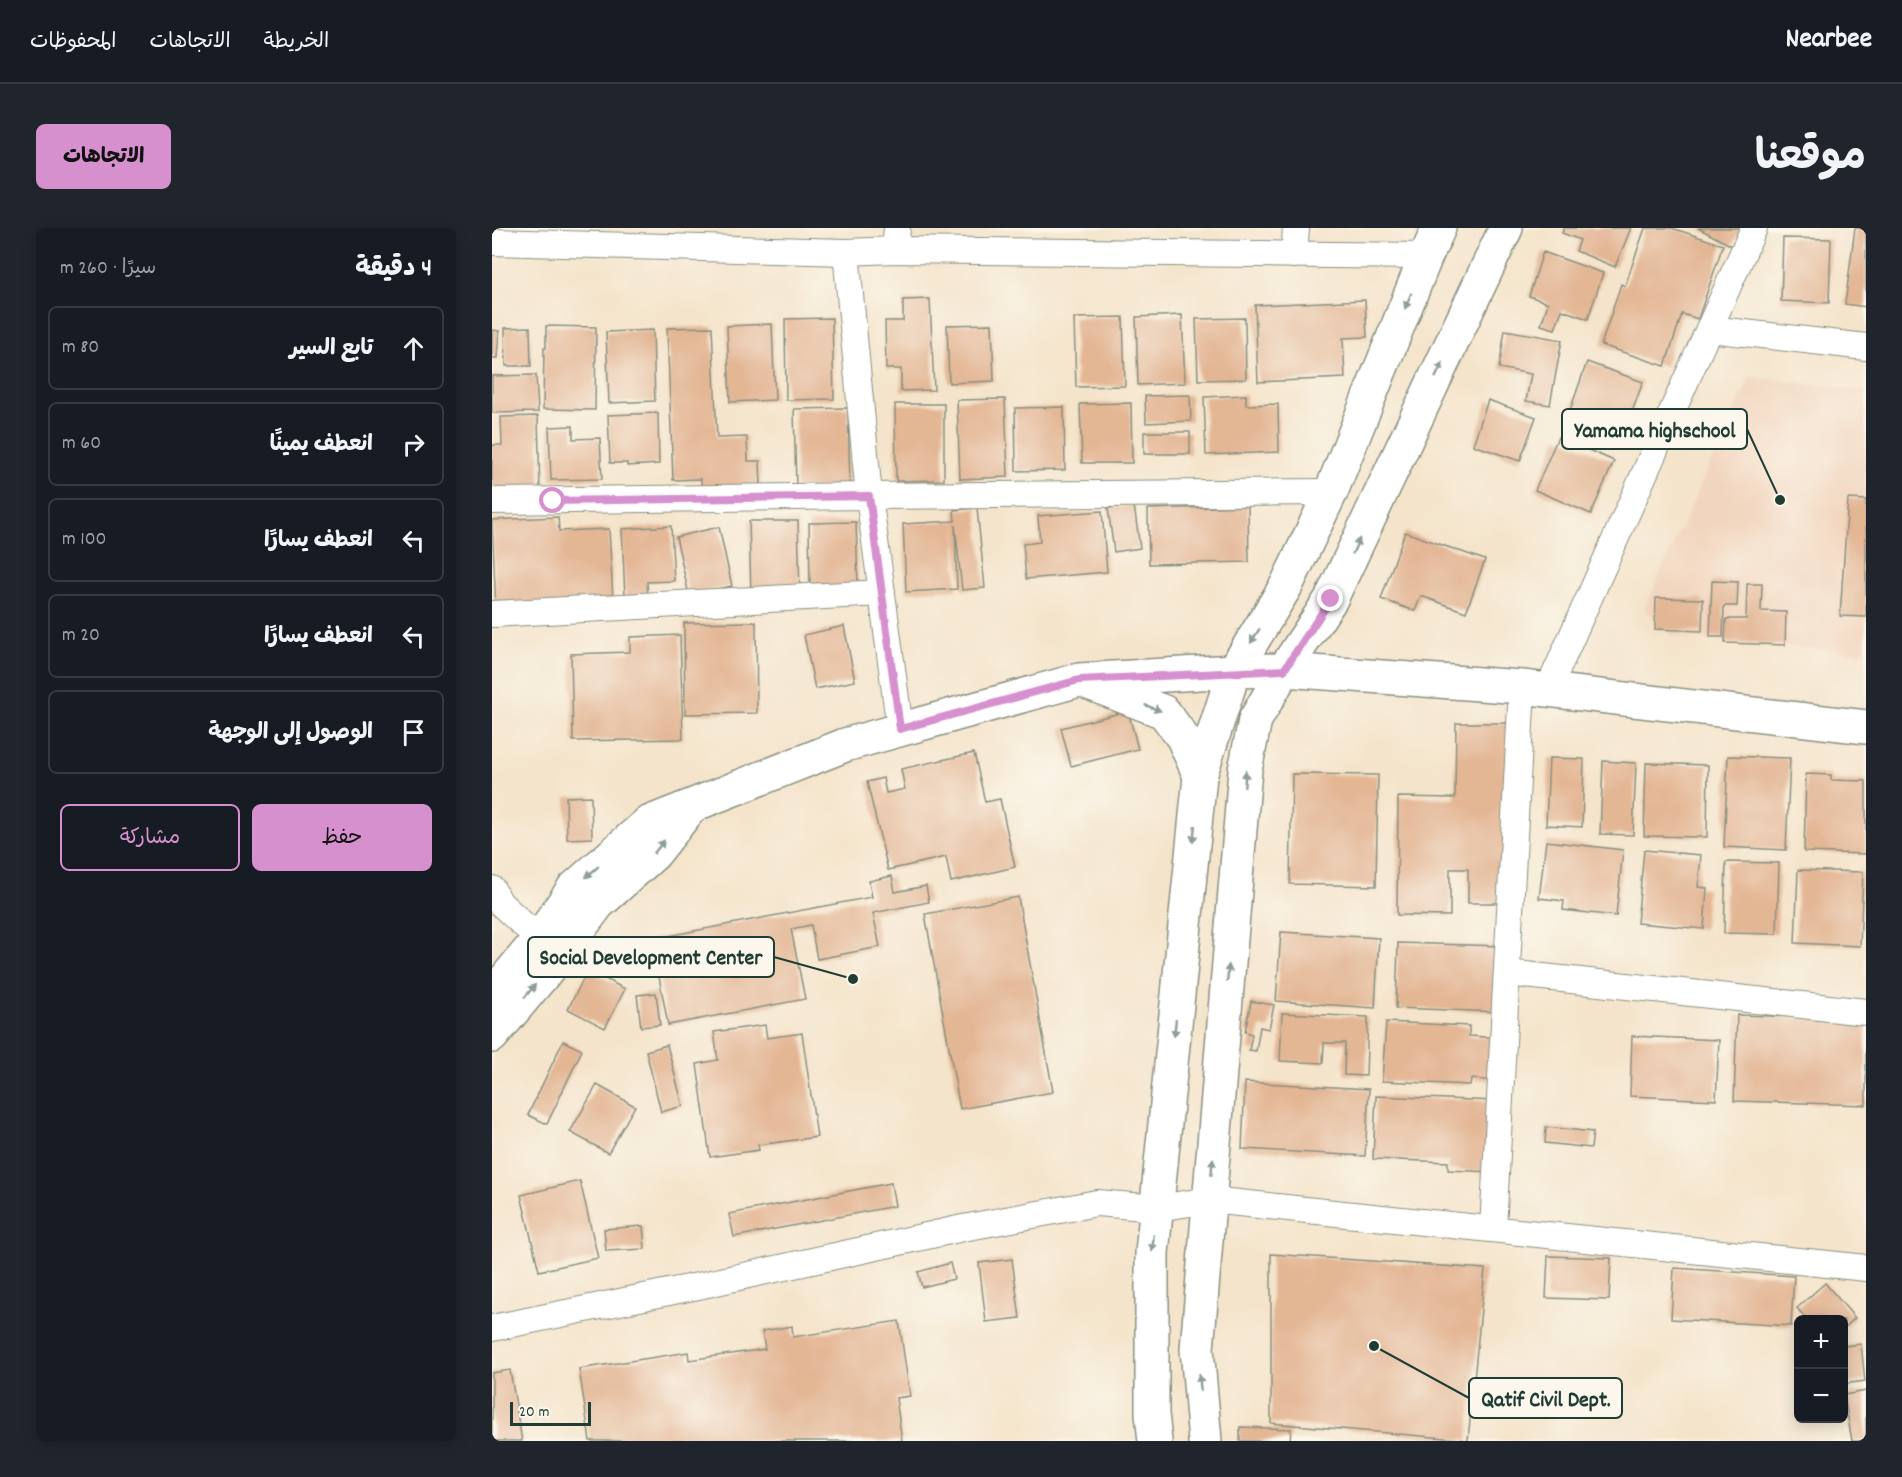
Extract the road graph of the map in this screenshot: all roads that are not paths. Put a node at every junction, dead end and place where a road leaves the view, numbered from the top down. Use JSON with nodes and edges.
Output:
{"nodes":[{"id":1,"x":1296,"y":228,"type":"edge"},
{"id":2,"x":1506,"y":228,"type":"edge"},
{"id":3,"x":1754,"y":228,"type":"edge"},
{"id":4,"x":896,"y":239,"type":"edge"},
{"id":5,"x":492,"y":242,"type":"edge"},
{"id":6,"x":1433,"y":242,"type":"edge"},
{"id":7,"x":846,"y":252,"type":"junction"},
{"id":8,"x":1294,"y":255,"type":"junction"},
{"id":9,"x":1709,"y":329,"type":"junction"},
{"id":10,"x":1866,"y":347,"type":"edge"},
{"id":11,"x":1331,"y":492,"type":"junction"},
{"id":12,"x":869,"y":496,"type":"junction"},
{"id":13,"x":492,"y":501,"type":"edge"},
{"id":14,"x":882,"y":592,"type":"junction"},
{"id":15,"x":492,"y":614,"type":"edge"},
{"id":16,"x":1284,"y":670,"type":"junction"},
{"id":17,"x":1234,"y":671,"type":"junction"},
{"id":18,"x":1079,"y":680,"type":"junction"},
{"id":19,"x":1535,"y":689,"type":"junction"},
{"id":20,"x":1866,"y":727,"type":"edge"},
{"id":21,"x":900,"y":729,"type":"junction"},
{"id":22,"x":1200,"y":776,"type":"junction"},
{"id":23,"x":692,"y":805,"type":"junction"},
{"id":24,"x":492,"y":889,"type":"edge"},
{"id":25,"x":539,"y":939,"type":"junction"},
{"id":26,"x":1507,"y":973,"type":"junction"},
{"id":27,"x":492,"y":995,"type":"edge"},
{"id":28,"x":1866,"y":1012,"type":"edge"},
{"id":29,"x":492,"y":1036,"type":"edge"},
{"id":30,"x":1210,"y":1200,"type":"junction"},
{"id":31,"x":1157,"y":1208,"type":"junction"},
{"id":32,"x":1493,"y":1229,"type":"junction"},
{"id":33,"x":1866,"y":1268,"type":"edge"},
{"id":34,"x":492,"y":1328,"type":"edge"},
{"id":35,"x":1155,"y":1441,"type":"edge"},
{"id":36,"x":1204,"y":1441,"type":"edge"}],
"edges":[{"from":1,"to":8,"type":"street"},
{"from":16,"to":2,"type":"street","one_way":true},
{"from":3,"to":9,"type":"street"},
{"from":4,"to":7,"type":"street"},
{"from":4,"to":8,"type":"street"},
{"from":5,"to":7,"type":"street"},
{"from":6,"to":8,"type":"street"},
{"from":6,"to":11,"type":"street","one_way":true},
{"from":7,"to":12,"type":"street"},
{"from":9,"to":10,"type":"street"},
{"from":9,"to":19,"type":"street"},
{"from":11,"to":12,"type":"street"},
{"from":11,"to":17,"type":"street","one_way":true},
{"from":12,"to":13,"type":"street"},
{"from":12,"to":14,"type":"street"},
{"from":14,"to":15,"type":"street"},
{"from":14,"to":21,"type":"street"},
{"from":16,"to":17,"type":"street"},
{"from":16,"to":19,"type":"street"},
{"from":30,"to":16,"type":"street","one_way":true},
{"from":17,"to":18,"type":"street"},
{"from":17,"to":22,"type":"street"},
{"from":18,"to":21,"type":"street"},
{"from":18,"to":22,"type":"street","one_way":true},
{"from":19,"to":20,"type":"street"},
{"from":19,"to":26,"type":"street"},
{"from":21,"to":23,"type":"street"},
{"from":22,"to":31,"type":"street","one_way":true},
{"from":23,"to":25,"type":"street","one_way":true},
{"from":29,"to":23,"type":"street","one_way":true},
{"from":24,"to":25,"type":"street"},
{"from":25,"to":27,"type":"street"},
{"from":26,"to":28,"type":"street"},
{"from":26,"to":32,"type":"street"},
{"from":30,"to":31,"type":"street"},
{"from":30,"to":32,"type":"street"},
{"from":36,"to":30,"type":"street","one_way":true},
{"from":31,"to":34,"type":"street"},
{"from":31,"to":35,"type":"street","one_way":true},
{"from":32,"to":33,"type":"street"}]}
